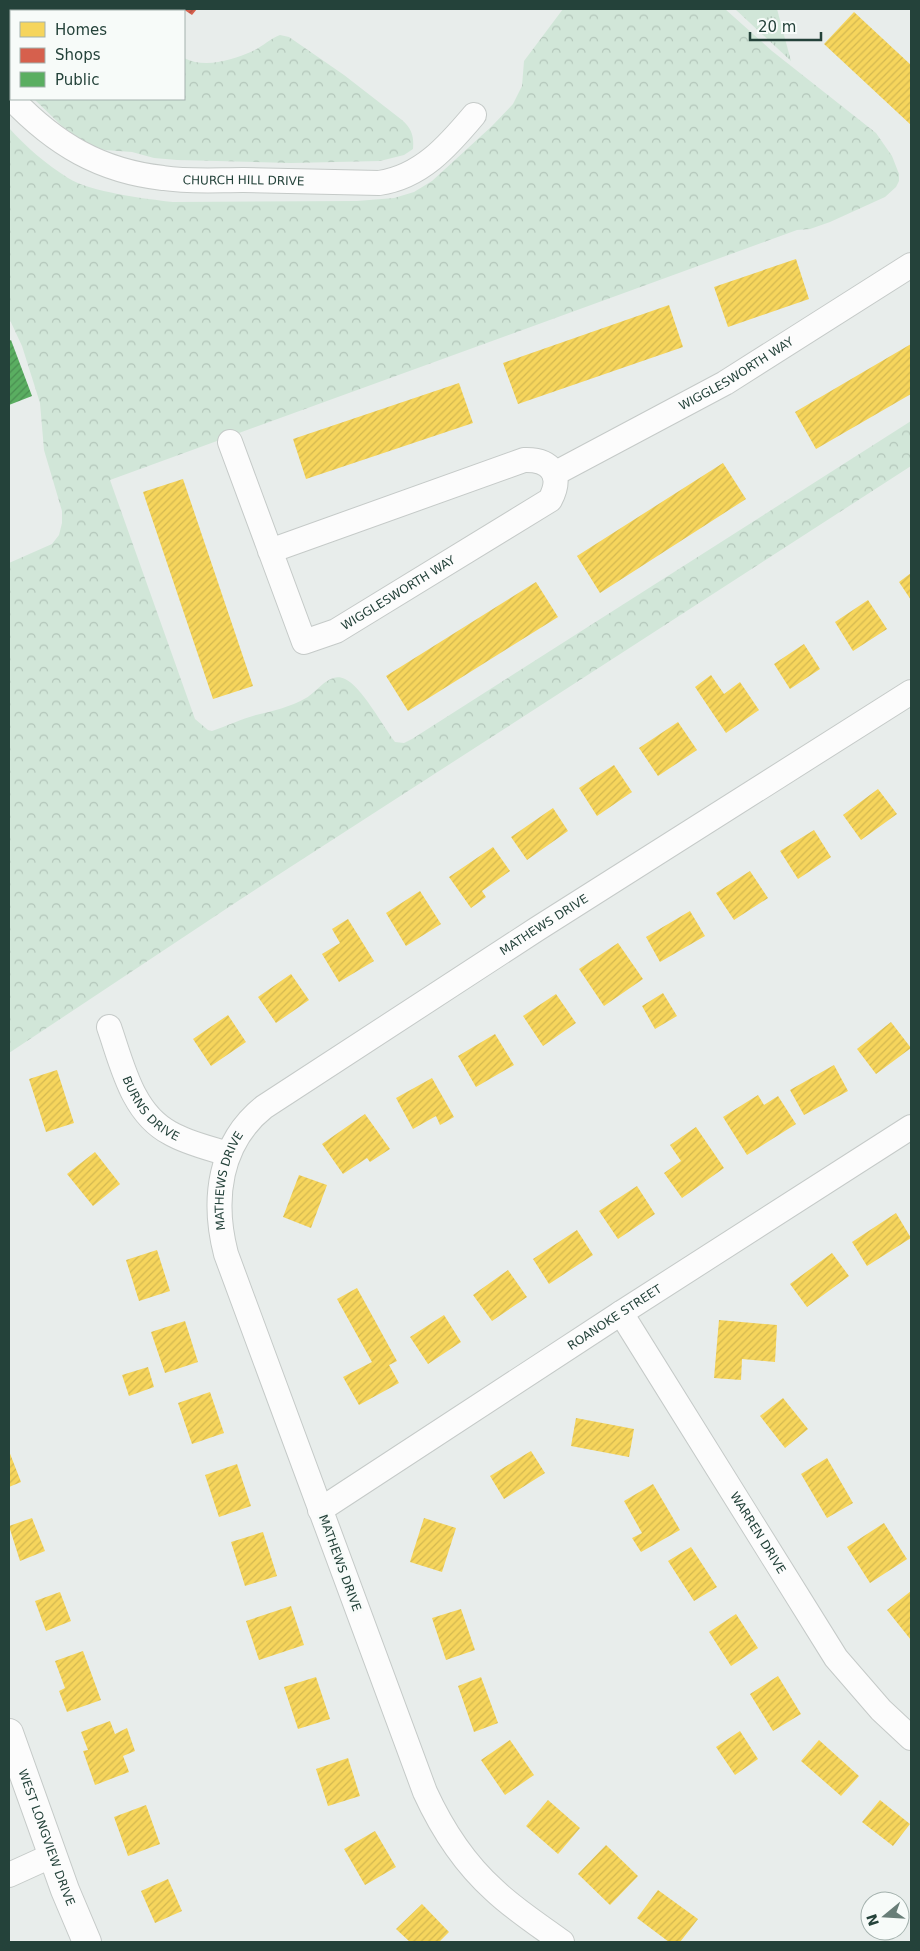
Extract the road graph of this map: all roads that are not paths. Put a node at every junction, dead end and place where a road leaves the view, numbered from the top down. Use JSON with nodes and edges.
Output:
{"nodes":[{"id":1,"x":14,"y":100,"type":"edge"},
{"id":2,"x":474,"y":115,"type":"dead end"},
{"id":3,"x":911,"y":265,"type":"edge"},
{"id":4,"x":230,"y":442,"type":"dead end"},
{"id":5,"x":554,"y":474,"type":"junction"},
{"id":6,"x":270,"y":551,"type":"junction"},
{"id":7,"x":911,"y":692,"type":"edge"},
{"id":8,"x":109,"y":1027,"type":"dead end"},
{"id":9,"x":911,"y":1127,"type":"edge"},
{"id":10,"x":228,"y":1154,"type":"junction"},
{"id":11,"x":621,"y":1313,"type":"junction"},
{"id":12,"x":320,"y":1510,"type":"junction"},
{"id":13,"x":9,"y":1734,"type":"edge"},
{"id":14,"x":911,"y":1738,"type":"edge"},
{"id":15,"x":53,"y":1855,"type":"junction"},
{"id":16,"x":9,"y":1876,"type":"edge"},
{"id":17,"x":87,"y":1942,"type":"edge"},
{"id":18,"x":562,"y":1942,"type":"edge"}],
"edges":[{"from":1,"to":2,"type":"street","name":"CHURCH HILL DRIVE"},
{"from":3,"to":5,"type":"street","name":"WIGGLESWORTH WAY"},
{"from":4,"to":6,"type":"street","name":"WIGGLESWORTH WAY"},
{"from":5,"to":6,"type":"street"},
{"from":5,"to":6,"type":"street","name":"WIGGLESWORTH WAY"},
{"from":7,"to":10,"type":"street","name":"MATHEWS DRIVE"},
{"from":8,"to":10,"type":"street","name":"BURNS DRIVE"},
{"from":9,"to":11,"type":"street","name":"ROANOKE STREET"},
{"from":10,"to":12,"type":"street","name":"MATHEWS DRIVE"},
{"from":11,"to":12,"type":"street","name":"ROANOKE STREET"},
{"from":11,"to":14,"type":"street","name":"WARREN DRIVE"},
{"from":12,"to":18,"type":"street","name":"MATHEWS DRIVE"},
{"from":13,"to":15,"type":"street","name":"WEST LONGVIEW DRIVE"},
{"from":15,"to":16,"type":"street"},
{"from":15,"to":17,"type":"street","name":"WEST LONGVIEW DRIVE"}]}
